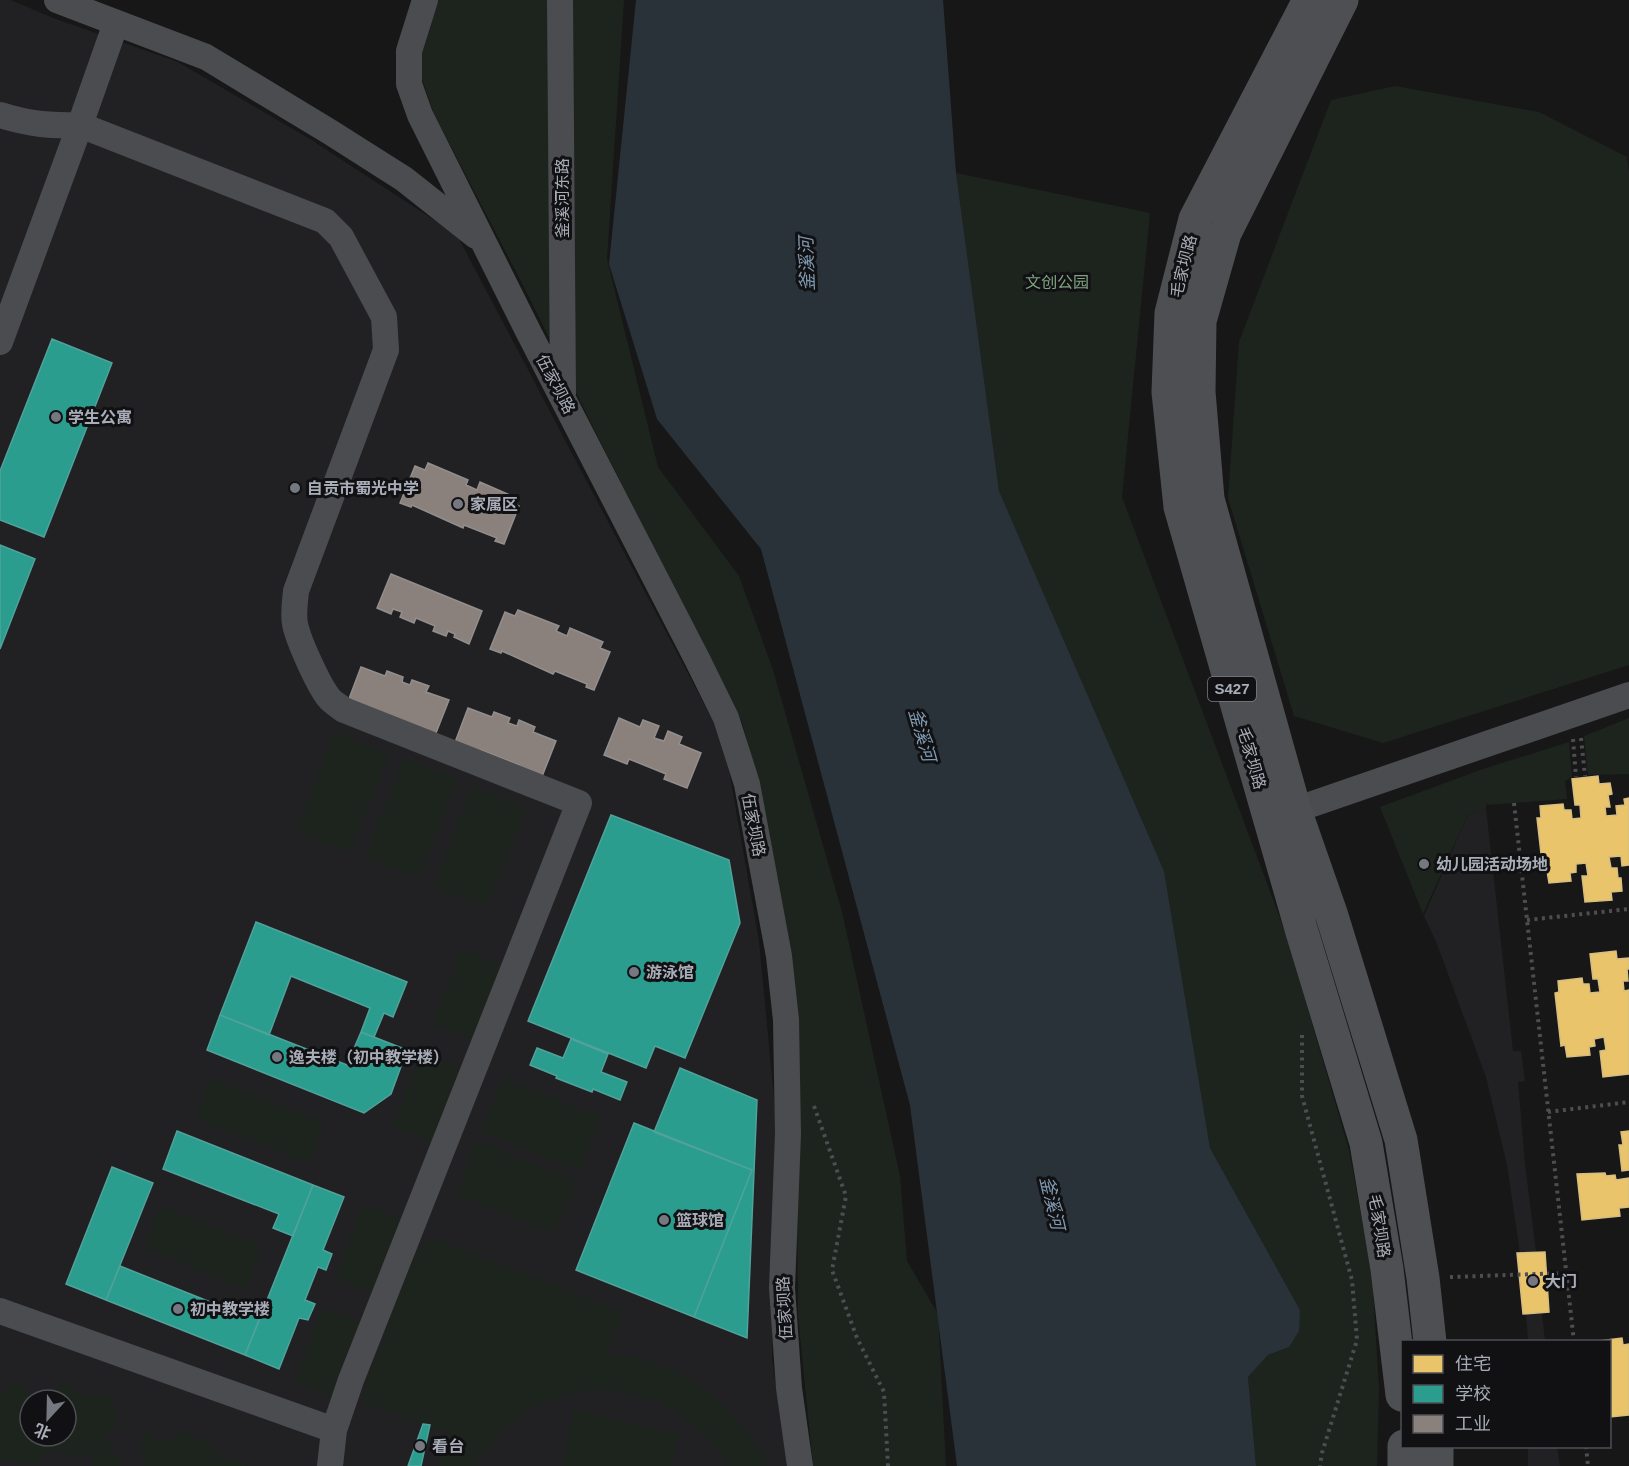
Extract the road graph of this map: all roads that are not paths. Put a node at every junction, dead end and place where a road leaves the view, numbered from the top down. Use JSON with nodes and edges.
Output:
{"nodes":[{"id":1,"x":57,"y":0,"type":"edge"},
{"id":2,"x":425,"y":0,"type":"edge"},
{"id":3,"x":560,"y":0,"type":"edge"},
{"id":4,"x":1309,"y":0,"type":"edge"},
{"id":5,"x":1342,"y":0,"type":"edge"},
{"id":6,"x":116,"y":23,"type":"junction"},
{"id":7,"x":0,"y":115,"type":"edge"},
{"id":8,"x":80,"y":126,"type":"junction"},
{"id":9,"x":484,"y":242,"type":"junction"},
{"id":10,"x":0,"y":342,"type":"edge"},
{"id":11,"x":563,"y":397,"type":"junction"},
{"id":12,"x":1629,"y":695,"type":"edge"},
{"id":13,"x":1295,"y":810,"type":"junction"},
{"id":14,"x":0,"y":1311,"type":"edge"},
{"id":15,"x":1430,"y":1340,"type":"edge"},
{"id":16,"x":1401,"y":1387,"type":"edge"},
{"id":17,"x":334,"y":1431,"type":"junction"},
{"id":18,"x":1404,"y":1448,"type":"edge"},
{"id":19,"x":1437,"y":1448,"type":"edge"},
{"id":20,"x":330,"y":1466,"type":"edge"},
{"id":21,"x":800,"y":1466,"type":"edge"},
{"id":22,"x":1404,"y":1466,"type":"edge"},
{"id":23,"x":1437,"y":1466,"type":"edge"}],
"edges":[{"from":1,"to":6,"type":"street"},
{"from":2,"to":9,"type":"street","name":"伍家坝路"},
{"from":3,"to":11,"type":"street","name":"釜溪河东路"},
{"from":4,"to":16,"type":"main road","name":"毛家坝路","number":"S427"},
{"from":5,"to":13,"type":"main road","name":"毛家坝路","number":"S427"},
{"from":6,"to":8,"type":"street"},
{"from":6,"to":9,"type":"street"},
{"from":7,"to":8,"type":"street"},
{"from":8,"to":10,"type":"street"},
{"from":8,"to":17,"type":"street"},
{"from":9,"to":11,"type":"street","name":"伍家坝路"},
{"from":11,"to":21,"type":"street","name":"伍家坝路"},
{"from":12,"to":13,"type":"street"},
{"from":13,"to":15,"type":"main road","name":"毛家坝路","number":"S427"},
{"from":14,"to":17,"type":"street"},
{"from":17,"to":20,"type":"street"},
{"from":18,"to":22,"type":"main road"},
{"from":19,"to":23,"type":"main road"}]}
